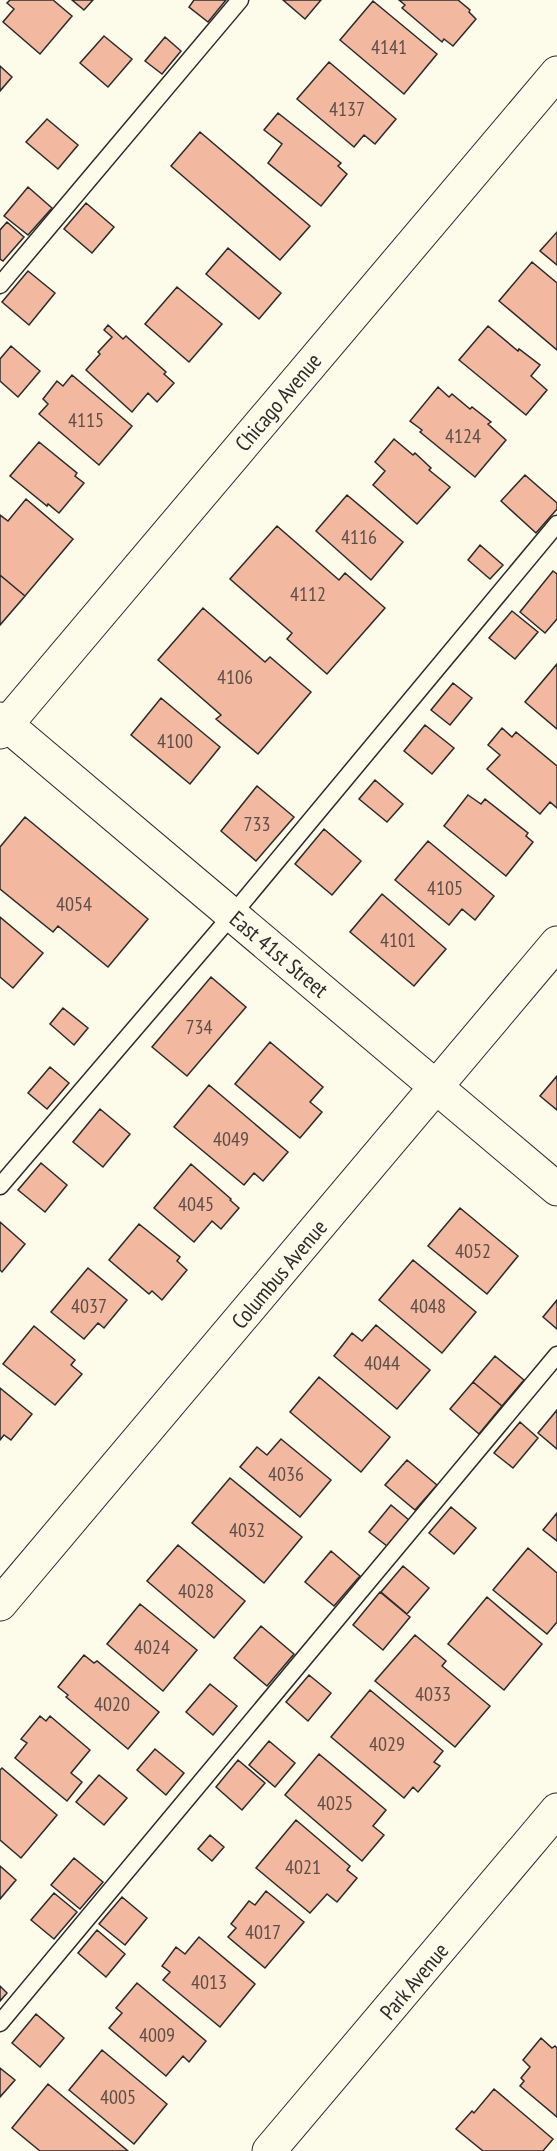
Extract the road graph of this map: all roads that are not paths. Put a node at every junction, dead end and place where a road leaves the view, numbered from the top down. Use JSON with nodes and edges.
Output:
{"nodes":[{"id":1,"x":240,"y":0,"type":"edge"},
{"id":2,"x":557,"y":73,"type":"edge"},
{"id":3,"x":0,"y":285,"type":"edge"},
{"id":4,"x":557,"y":524,"type":"edge"},
{"id":5,"x":2,"y":725,"type":"edge"},
{"id":6,"x":232,"y":915,"type":"junction"},
{"id":7,"x":557,"y":944,"type":"edge"},
{"id":8,"x":436,"y":1086,"type":"junction"},
{"id":9,"x":0,"y":1186,"type":"edge"},
{"id":10,"x":557,"y":1189,"type":"edge"},
{"id":11,"x":557,"y":1354,"type":"edge"},
{"id":12,"x":0,"y":1604,"type":"edge"},
{"id":13,"x":557,"y":1810,"type":"edge"},
{"id":14,"x":0,"y":2023,"type":"edge"},
{"id":15,"x":269,"y":2151,"type":"edge"}],
"edges":[{"from":1,"to":3,"type":"lane"},
{"from":2,"to":5,"type":"street","name":"Chicago Avenue"},
{"from":4,"to":6,"type":"lane"},
{"from":5,"to":6,"type":"street","name":"East 41st Street"},
{"from":6,"to":8,"type":"street","name":"East 41st Street"},
{"from":6,"to":9,"type":"lane"},
{"from":7,"to":8,"type":"street","name":"Columbus Avenue"},
{"from":8,"to":10,"type":"street","name":"East 41st Street"},
{"from":8,"to":12,"type":"street","name":"Columbus Avenue"},
{"from":11,"to":14,"type":"lane"},
{"from":13,"to":15,"type":"street","name":"Park Avenue"}]}
